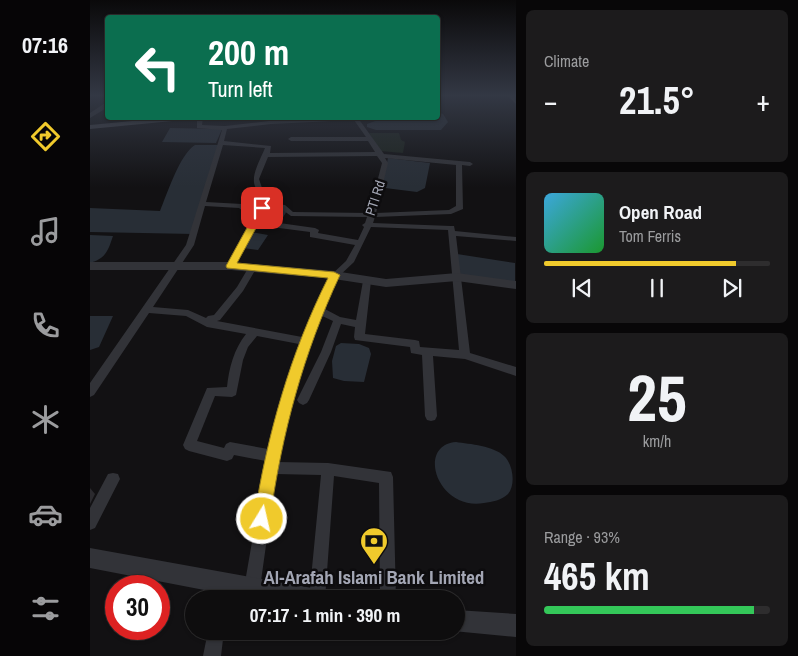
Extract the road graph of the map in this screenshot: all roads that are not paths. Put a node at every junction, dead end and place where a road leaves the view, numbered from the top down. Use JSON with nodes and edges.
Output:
{"nodes":[{"id":1,"x":104,"y":126,"type":"edge"},
{"id":2,"x":199,"y":126,"type":"edge"},
{"id":3,"x":239,"y":126,"type":"edge"},
{"id":4,"x":361,"y":126,"type":"edge"},
{"id":5,"x":90,"y":127,"type":"edge"},
{"id":6,"x":225,"y":128,"type":"junction"},
{"id":7,"x":371,"y":139,"type":"junction"},
{"id":8,"x":291,"y":140,"type":"dead end"},
{"id":9,"x":222,"y":144,"type":"junction"},
{"id":10,"x":266,"y":155,"type":"junction"},
{"id":11,"x":381,"y":155,"type":"junction"},
{"id":12,"x":459,"y":163,"type":"junction"},
{"id":13,"x":470,"y":164,"type":"dead end"},
{"id":14,"x":203,"y":204,"type":"junction"},
{"id":15,"x":262,"y":207,"type":"junction"},
{"id":16,"x":370,"y":215,"type":"junction"},
{"id":17,"x":254,"y":222,"type":"junction"},
{"id":18,"x":366,"y":225,"type":"junction"},
{"id":19,"x":452,"y":233,"type":"junction"},
{"id":20,"x":516,"y":239,"type":"edge"},
{"id":21,"x":360,"y":243,"type":"junction"},
{"id":22,"x":178,"y":265,"type":"junction"},
{"id":23,"x":90,"y":266,"type":"edge"},
{"id":24,"x":231,"y":266,"type":"junction"},
{"id":25,"x":252,"y":267,"type":"junction"},
{"id":26,"x":334,"y":275,"type":"junction"},
{"id":27,"x":458,"y":277,"type":"junction"},
{"id":28,"x":367,"y":280,"type":"junction"},
{"id":29,"x":516,"y":285,"type":"edge"},
{"id":30,"x":147,"y":310,"type":"junction"},
{"id":31,"x":318,"y":310,"type":"junction"},
{"id":32,"x":338,"y":320,"type":"junction"},
{"id":33,"x":207,"y":323,"type":"junction"},
{"id":34,"x":361,"y":325,"type":"junction"},
{"id":35,"x":254,"y":332,"type":"junction"},
{"id":36,"x":305,"y":341,"type":"junction"},
{"id":37,"x":427,"y":351,"type":"junction"},
{"id":38,"x":465,"y":355,"type":"junction"},
{"id":39,"x":516,"y":372,"type":"edge"},
{"id":40,"x":90,"y":392,"type":"edge"},
{"id":41,"x":303,"y":400,"type":"dead end"},
{"id":42,"x":431,"y":416,"type":"dead end"},
{"id":43,"x":271,"y":462,"type":"junction"},
{"id":44,"x":328,"y":469,"type":"junction"},
{"id":45,"x":113,"y":479,"type":"dead end"},
{"id":46,"x":90,"y":523,"type":"edge"},
{"id":47,"x":90,"y":558,"type":"edge"},
{"id":48,"x":252,"y":588,"type":"junction"},
{"id":49,"x":219,"y":590,"type":"edge"},
{"id":50,"x":233,"y":590,"type":"edge"},
{"id":51,"x":263,"y":590,"type":"edge"},
{"id":52,"x":318,"y":590,"type":"edge"},
{"id":53,"x":388,"y":590,"type":"edge"},
{"id":54,"x":465,"y":622,"type":"edge"},
{"id":55,"x":516,"y":626,"type":"edge"},
{"id":56,"x":215,"y":640,"type":"edge"},
{"id":57,"x":212,"y":656,"type":"edge"}],
"edges":[{"from":1,"to":5,"type":"main road"},
{"from":2,"to":6,"type":"street"},
{"from":3,"to":6,"type":"street"},
{"from":4,"to":7,"type":"street"},
{"from":6,"to":9,"type":"street"},
{"from":7,"to":8,"type":"street"},
{"from":7,"to":11,"type":"street"},
{"from":9,"to":10,"type":"street"},
{"from":9,"to":14,"type":"street"},
{"from":10,"to":11,"type":"street"},
{"from":10,"to":15,"type":"street"},
{"from":11,"to":12,"type":"street"},
{"from":11,"to":16,"type":"street","name":"PTI Rd"},
{"from":12,"to":13,"type":"street"},
{"from":12,"to":16,"type":"street"},
{"from":14,"to":15,"type":"street"},
{"from":14,"to":22,"type":"street"},
{"from":15,"to":16,"type":"street"},
{"from":15,"to":17,"type":"street"},
{"from":16,"to":18,"type":"street","name":"PTI Rd"},
{"from":17,"to":21,"type":"street"},
{"from":17,"to":24,"type":"street"},
{"from":18,"to":19,"type":"street"},
{"from":18,"to":21,"type":"street","name":"PTI Rd"},
{"from":19,"to":20,"type":"street"},
{"from":19,"to":27,"type":"street"},
{"from":21,"to":26,"type":"street","name":"PTI Rd"},
{"from":22,"to":23,"type":"street"},
{"from":22,"to":24,"type":"street"},
{"from":22,"to":30,"type":"street"},
{"from":24,"to":25,"type":"street"},
{"from":25,"to":26,"type":"street"},
{"from":25,"to":33,"type":"street"},
{"from":26,"to":28,"type":"street"},
{"from":26,"to":31,"type":"street"},
{"from":27,"to":28,"type":"street"},
{"from":27,"to":29,"type":"street"},
{"from":27,"to":38,"type":"street"},
{"from":28,"to":34,"type":"street"},
{"from":30,"to":33,"type":"street"},
{"from":30,"to":40,"type":"street"},
{"from":31,"to":32,"type":"street"},
{"from":31,"to":36,"type":"street"},
{"from":32,"to":34,"type":"street"},
{"from":32,"to":41,"type":"street"},
{"from":33,"to":35,"type":"street"},
{"from":34,"to":37,"type":"street"},
{"from":35,"to":36,"type":"street"},
{"from":35,"to":43,"type":"street"},
{"from":36,"to":43,"type":"street"},
{"from":37,"to":38,"type":"street"},
{"from":37,"to":42,"type":"street"},
{"from":38,"to":39,"type":"street"},
{"from":43,"to":44,"type":"street"},
{"from":43,"to":48,"type":"street"},
{"from":44,"to":52,"type":"street"},
{"from":44,"to":53,"type":"street"},
{"from":45,"to":46,"type":"street"},
{"from":47,"to":49,"type":"street"},
{"from":48,"to":50,"type":"street"},
{"from":48,"to":51,"type":"street"},
{"from":54,"to":55,"type":"street"},
{"from":56,"to":57,"type":"street"}]}
